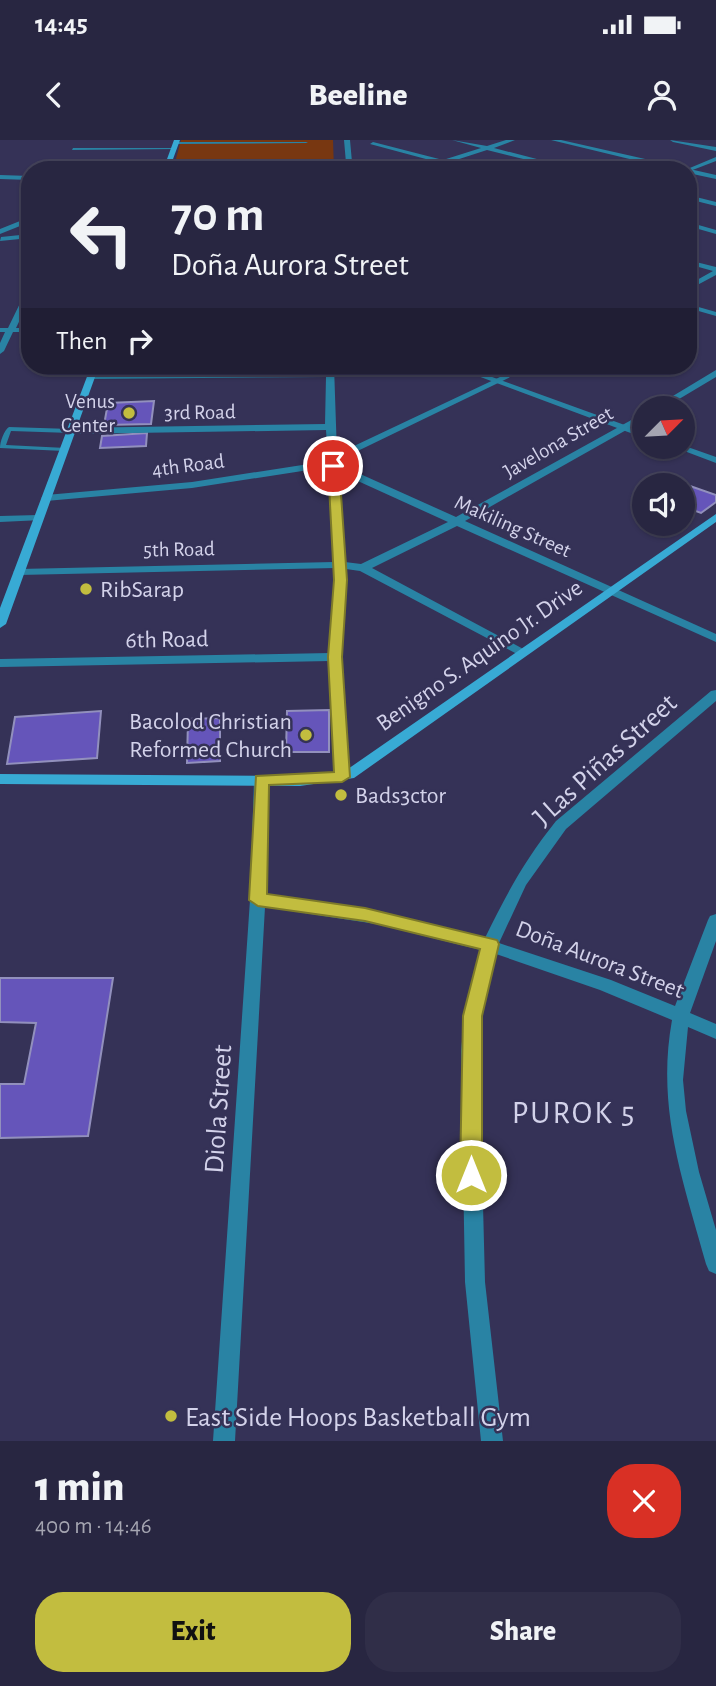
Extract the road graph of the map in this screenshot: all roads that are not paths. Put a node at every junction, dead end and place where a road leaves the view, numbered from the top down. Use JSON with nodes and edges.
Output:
{"nodes":[{"id":1,"x":347,"y":140,"type":"edge"},
{"id":2,"x":455,"y":140,"type":"edge"},
{"id":3,"x":512,"y":140,"type":"edge"},
{"id":4,"x":554,"y":140,"type":"edge"},
{"id":5,"x":674,"y":140,"type":"edge"},
{"id":6,"x":306,"y":143,"type":"dead end"},
{"id":7,"x":175,"y":144,"type":"edge"},
{"id":8,"x":373,"y":144,"type":"dead end"},
{"id":9,"x":486,"y":148,"type":"junction"},
{"id":10,"x":74,"y":149,"type":"dead end"},
{"id":11,"x":716,"y":149,"type":"edge"},
{"id":12,"x":716,"y":159,"type":"edge"},
{"id":13,"x":169,"y":161,"type":"edge"},
{"id":14,"x":349,"y":161,"type":"edge"},
{"id":15,"x":439,"y":161,"type":"edge"},
{"id":16,"x":446,"y":161,"type":"edge"},
{"id":17,"x":539,"y":161,"type":"edge"},
{"id":18,"x":646,"y":161,"type":"edge"},
{"id":19,"x":697,"y":166,"type":"edge"},
{"id":20,"x":697,"y":173,"type":"edge"},
{"id":21,"x":0,"y":177,"type":"edge"},
{"id":22,"x":716,"y":177,"type":"edge"},
{"id":23,"x":21,"y":178,"type":"edge"},
{"id":24,"x":697,"y":199,"type":"edge"},
{"id":25,"x":716,"y":204,"type":"edge"},
{"id":26,"x":21,"y":223,"type":"edge"},
{"id":27,"x":697,"y":227,"type":"edge"},
{"id":28,"x":0,"y":232,"type":"edge"},
{"id":29,"x":716,"y":232,"type":"edge"},
{"id":30,"x":21,"y":237,"type":"edge"},
{"id":31,"x":0,"y":239,"type":"edge"},
{"id":32,"x":697,"y":265,"type":"edge"},
{"id":33,"x":716,"y":271,"type":"edge"},
{"id":34,"x":697,"y":283,"type":"edge"},
{"id":35,"x":21,"y":309,"type":"edge"},
{"id":36,"x":697,"y":309,"type":"edge"},
{"id":37,"x":716,"y":314,"type":"edge"},
{"id":38,"x":0,"y":330,"type":"edge"},
{"id":39,"x":11,"y":330,"type":"junction"},
{"id":40,"x":21,"y":330,"type":"edge"},
{"id":41,"x":0,"y":351,"type":"edge"},
{"id":42,"x":716,"y":373,"type":"edge"},
{"id":43,"x":92,"y":375,"type":"edge"},
{"id":44,"x":330,"y":375,"type":"edge"},
{"id":45,"x":480,"y":375,"type":"edge"},
{"id":46,"x":510,"y":375,"type":"edge"},
{"id":47,"x":497,"y":381,"type":"junction"},
{"id":48,"x":677,"y":396,"type":"edge"},
{"id":49,"x":632,"y":423,"type":"edge"},
{"id":50,"x":330,"y":427,"type":"junction"},
{"id":51,"x":624,"y":428,"type":"junction"},
{"id":52,"x":71,"y":431,"type":"junction"},
{"id":53,"x":632,"y":431,"type":"edge"},
{"id":54,"x":64,"y":449,"type":"junction"},
{"id":55,"x":695,"y":453,"type":"edge"},
{"id":56,"x":716,"y":460,"type":"edge"},
{"id":57,"x":333,"y":463,"type":"junction"},
{"id":58,"x":46,"y":498,"type":"junction"},
{"id":59,"x":716,"y":516,"type":"edge"},
{"id":60,"x":0,"y":519,"type":"edge"},
{"id":61,"x":38,"y":519,"type":"junction"},
{"id":62,"x":456,"y":522,"type":"junction"},
{"id":63,"x":340,"y":565,"type":"junction"},
{"id":64,"x":363,"y":568,"type":"junction"},
{"id":65,"x":19,"y":572,"type":"junction"},
{"id":66,"x":610,"y":590,"type":"junction"},
{"id":67,"x":0,"y":624,"type":"edge"},
{"id":68,"x":716,"y":638,"type":"edge"},
{"id":69,"x":521,"y":651,"type":"junction"},
{"id":70,"x":335,"y":657,"type":"junction"},
{"id":71,"x":0,"y":663,"type":"edge"},
{"id":72,"x":716,"y":694,"type":"edge"},
{"id":73,"x":342,"y":777,"type":"junction"},
{"id":74,"x":0,"y":779,"type":"edge"},
{"id":75,"x":261,"y":780,"type":"junction"},
{"id":76,"x":258,"y":900,"type":"junction"},
{"id":77,"x":716,"y":920,"type":"edge"},
{"id":78,"x":490,"y":944,"type":"junction"},
{"id":79,"x":681,"y":1016,"type":"junction"},
{"id":80,"x":716,"y":1032,"type":"edge"},
{"id":81,"x":714,"y":1252,"type":"edge"},
{"id":82,"x":224,"y":1441,"type":"edge"},
{"id":83,"x":492,"y":1441,"type":"edge"}],
"edges":[{"from":1,"to":14,"type":"street"},
{"from":2,"to":9,"type":"street"},
{"from":3,"to":9,"type":"street"},
{"from":4,"to":18,"type":"street"},
{"from":5,"to":11,"type":"street"},
{"from":6,"to":7,"type":"lane"},
{"from":7,"to":10,"type":"lane"},
{"from":7,"to":13,"type":"main road"},
{"from":8,"to":15,"type":"street"},
{"from":9,"to":16,"type":"street"},
{"from":9,"to":17,"type":"street"},
{"from":12,"to":19,"type":"street"},
{"from":20,"to":22,"type":"street"},
{"from":21,"to":23,"type":"street"},
{"from":24,"to":25,"type":"street"},
{"from":26,"to":28,"type":"street"},
{"from":27,"to":29,"type":"street"},
{"from":30,"to":31,"type":"street"},
{"from":32,"to":33,"type":"street"},
{"from":33,"to":34,"type":"street"},
{"from":35,"to":39,"type":"street"},
{"from":36,"to":37,"type":"street"},
{"from":38,"to":39,"type":"street"},
{"from":39,"to":40,"type":"street"},
{"from":39,"to":41,"type":"street"},
{"from":42,"to":48,"type":"street"},
{"from":43,"to":52,"type":"main road"},
{"from":44,"to":50,"type":"street"},
{"from":45,"to":47,"type":"street"},
{"from":46,"to":47,"type":"street","name":"4th Road"},
{"from":47,"to":51,"type":"street"},
{"from":47,"to":57,"type":"street","name":"4th Road"},
{"from":49,"to":51,"type":"street","name":"Javelona Street"},
{"from":50,"to":52,"type":"street","name":"3rd Road"},
{"from":50,"to":57,"type":"street"},
{"from":51,"to":53,"type":"street"},
{"from":51,"to":62,"type":"street","name":"Javelona Street"},
{"from":52,"to":54,"type":"main road"},
{"from":52,"to":54,"type":"lane"},
{"from":54,"to":58,"type":"main road"},
{"from":55,"to":56,"type":"street"},
{"from":57,"to":58,"type":"street","name":"4th Road"},
{"from":57,"to":62,"type":"street","name":"Makiling Street"},
{"from":57,"to":63,"type":"street"},
{"from":58,"to":61,"type":"main road"},
{"from":59,"to":66,"type":"main road","name":"Benigno S. Aquino Jr. Drive"},
{"from":60,"to":61,"type":"street"},
{"from":61,"to":65,"type":"main road"},
{"from":62,"to":64,"type":"street","name":"Javelona Street"},
{"from":62,"to":66,"type":"street","name":"Makiling Street"},
{"from":63,"to":64,"type":"street"},
{"from":63,"to":65,"type":"street","name":"5th Road"},
{"from":63,"to":70,"type":"street"},
{"from":64,"to":69,"type":"street"},
{"from":65,"to":67,"type":"main road"},
{"from":66,"to":68,"type":"street","name":"Makiling Street"},
{"from":66,"to":69,"type":"main road","name":"Benigno S. Aquino Jr. Drive"},
{"from":69,"to":73,"type":"main road","name":"Benigno S. Aquino Jr. Drive"},
{"from":70,"to":71,"type":"street","name":"6th Road"},
{"from":70,"to":73,"type":"street"},
{"from":72,"to":78,"type":"street","name":"J Las Piñas Street"},
{"from":73,"to":75,"type":"main road","name":"Benigno S. Aquino Jr. Drive"},
{"from":74,"to":75,"type":"main road","name":"Benigno S. Aquino Jr. Drive"},
{"from":75,"to":76,"type":"street","name":"Diola Street"},
{"from":76,"to":78,"type":"street","name":"Doña Aurora Street"},
{"from":76,"to":82,"type":"street","name":"Diola Street"},
{"from":77,"to":79,"type":"street"},
{"from":78,"to":79,"type":"street","name":"Doña Aurora Street"},
{"from":78,"to":83,"type":"street","name":"J Las Piñas Street"},
{"from":79,"to":80,"type":"street","name":"Doña Aurora Street"},
{"from":79,"to":81,"type":"street"}]}
